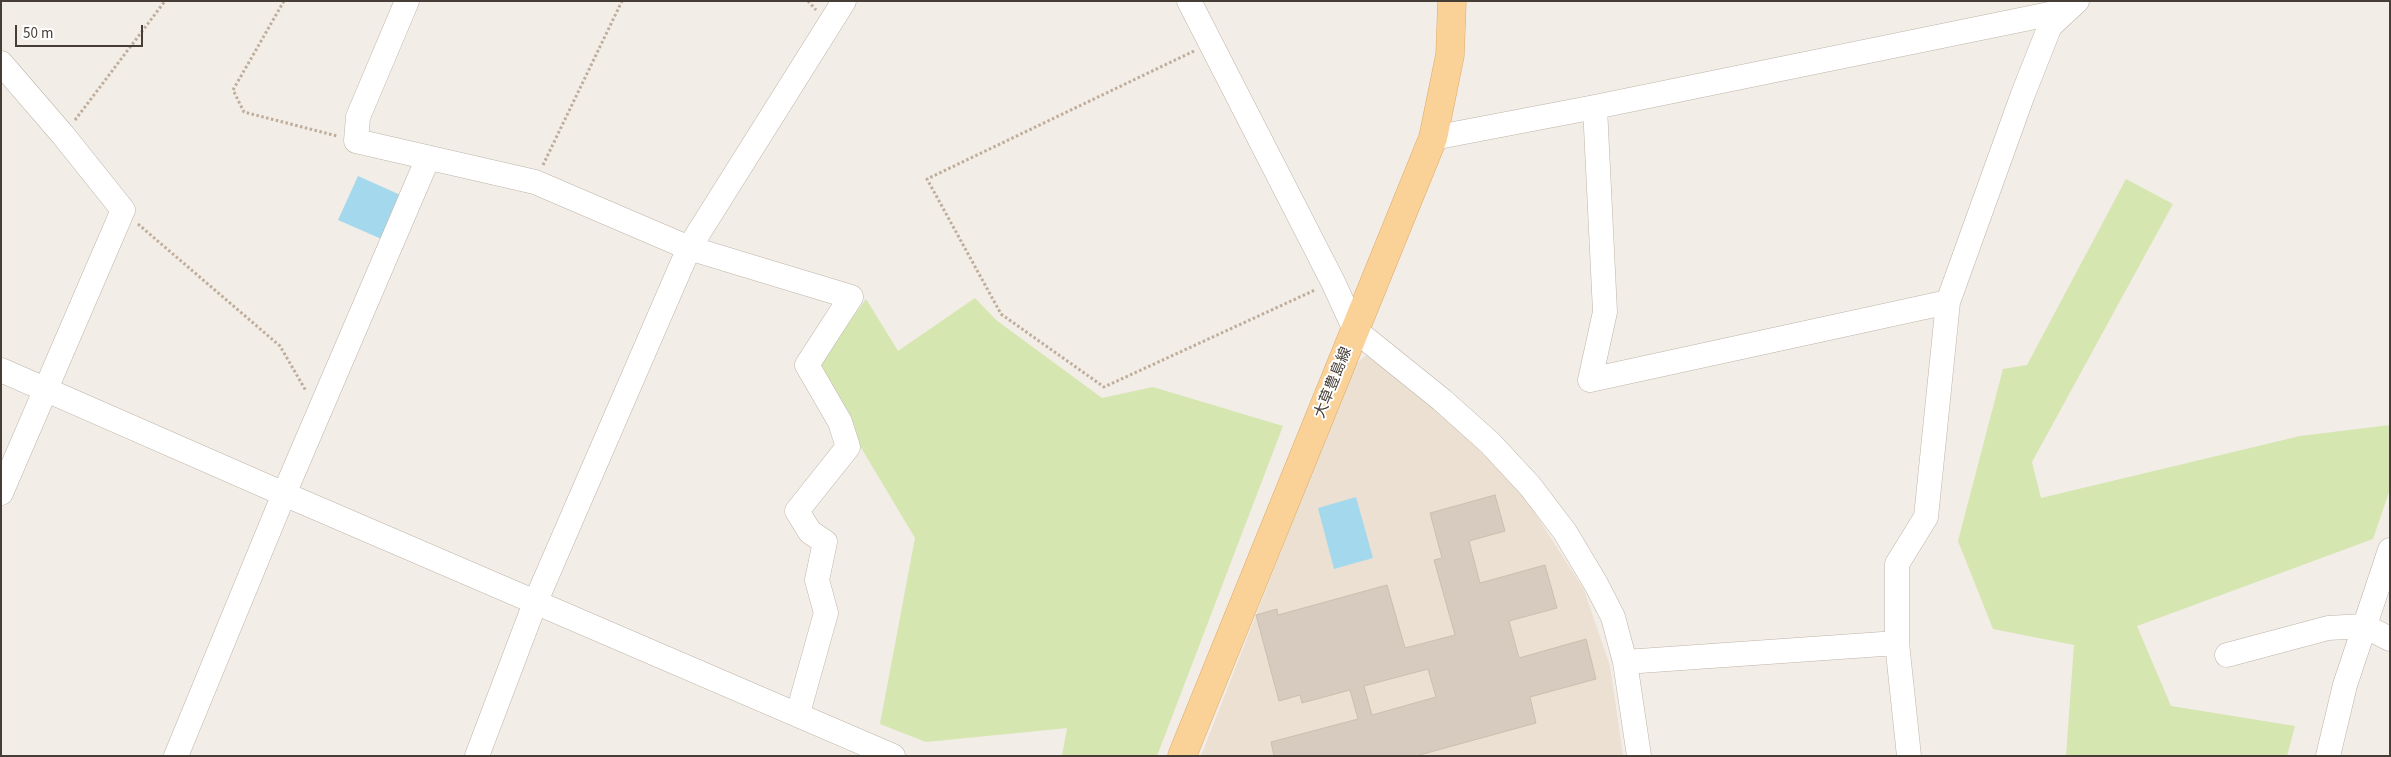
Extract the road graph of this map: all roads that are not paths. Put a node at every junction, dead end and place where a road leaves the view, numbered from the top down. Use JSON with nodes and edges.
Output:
{"nodes":[{"id":1,"x":407,"y":1,"type":"edge"},
{"id":2,"x":844,"y":1,"type":"edge"},
{"id":3,"x":1190,"y":1,"type":"edge"},
{"id":4,"x":1452,"y":1,"type":"edge"},
{"id":5,"x":2067,"y":4,"type":"edge"},
{"id":6,"x":1,"y":63,"type":"edge"},
{"id":7,"x":1595,"y":107,"type":"junction"},
{"id":8,"x":1433,"y":138,"type":"junction"},
{"id":9,"x":428,"y":158,"type":"junction"},
{"id":10,"x":689,"y":248,"type":"junction"},
{"id":11,"x":1948,"y":302,"type":"junction"},
{"id":12,"x":1356,"y":330,"type":"junction"},
{"id":13,"x":1,"y":370,"type":"edge"},
{"id":14,"x":47,"y":389,"type":"junction"},
{"id":15,"x":1,"y":493,"type":"edge"},
{"id":16,"x":284,"y":494,"type":"junction"},
{"id":17,"x":2390,"y":550,"type":"edge"},
{"id":18,"x":535,"y":602,"type":"junction"},
{"id":19,"x":2364,"y":626,"type":"junction"},
{"id":20,"x":2390,"y":639,"type":"edge"},
{"id":21,"x":1897,"y":643,"type":"junction"},
{"id":22,"x":2227,"y":655,"type":"dead end"},
{"id":23,"x":1626,"y":662,"type":"junction"},
{"id":24,"x":798,"y":713,"type":"junction"},
{"id":25,"x":176,"y":756,"type":"edge"},
{"id":26,"x":477,"y":756,"type":"edge"},
{"id":27,"x":893,"y":756,"type":"edge"},
{"id":28,"x":1182,"y":756,"type":"edge"},
{"id":29,"x":1639,"y":756,"type":"edge"},
{"id":30,"x":1910,"y":756,"type":"edge"},
{"id":31,"x":2328,"y":756,"type":"edge"}],
"edges":[{"from":1,"to":9,"type":"street"},
{"from":2,"to":10,"type":"street"},
{"from":3,"to":12,"type":"street"},
{"from":4,"to":8,"type":"main road","name":"大草豊島線"},
{"from":5,"to":7,"type":"street"},
{"from":5,"to":11,"type":"street"},
{"from":6,"to":14,"type":"street"},
{"from":7,"to":8,"type":"street"},
{"from":7,"to":11,"type":"street"},
{"from":8,"to":12,"type":"main road","name":"大草豊島線"},
{"from":9,"to":10,"type":"street"},
{"from":9,"to":16,"type":"street"},
{"from":10,"to":18,"type":"street"},
{"from":10,"to":24,"type":"street"},
{"from":11,"to":21,"type":"street"},
{"from":12,"to":23,"type":"street"},
{"from":12,"to":28,"type":"main road","name":"大草豊島線"},
{"from":13,"to":14,"type":"street"},
{"from":14,"to":15,"type":"street"},
{"from":14,"to":16,"type":"street"},
{"from":16,"to":18,"type":"street"},
{"from":16,"to":25,"type":"street"},
{"from":17,"to":19,"type":"street"},
{"from":18,"to":24,"type":"street"},
{"from":18,"to":26,"type":"street"},
{"from":19,"to":20,"type":"street"},
{"from":19,"to":22,"type":"street"},
{"from":19,"to":31,"type":"street"},
{"from":21,"to":23,"type":"street"},
{"from":21,"to":30,"type":"street"},
{"from":23,"to":29,"type":"street"},
{"from":24,"to":27,"type":"street"}]}
